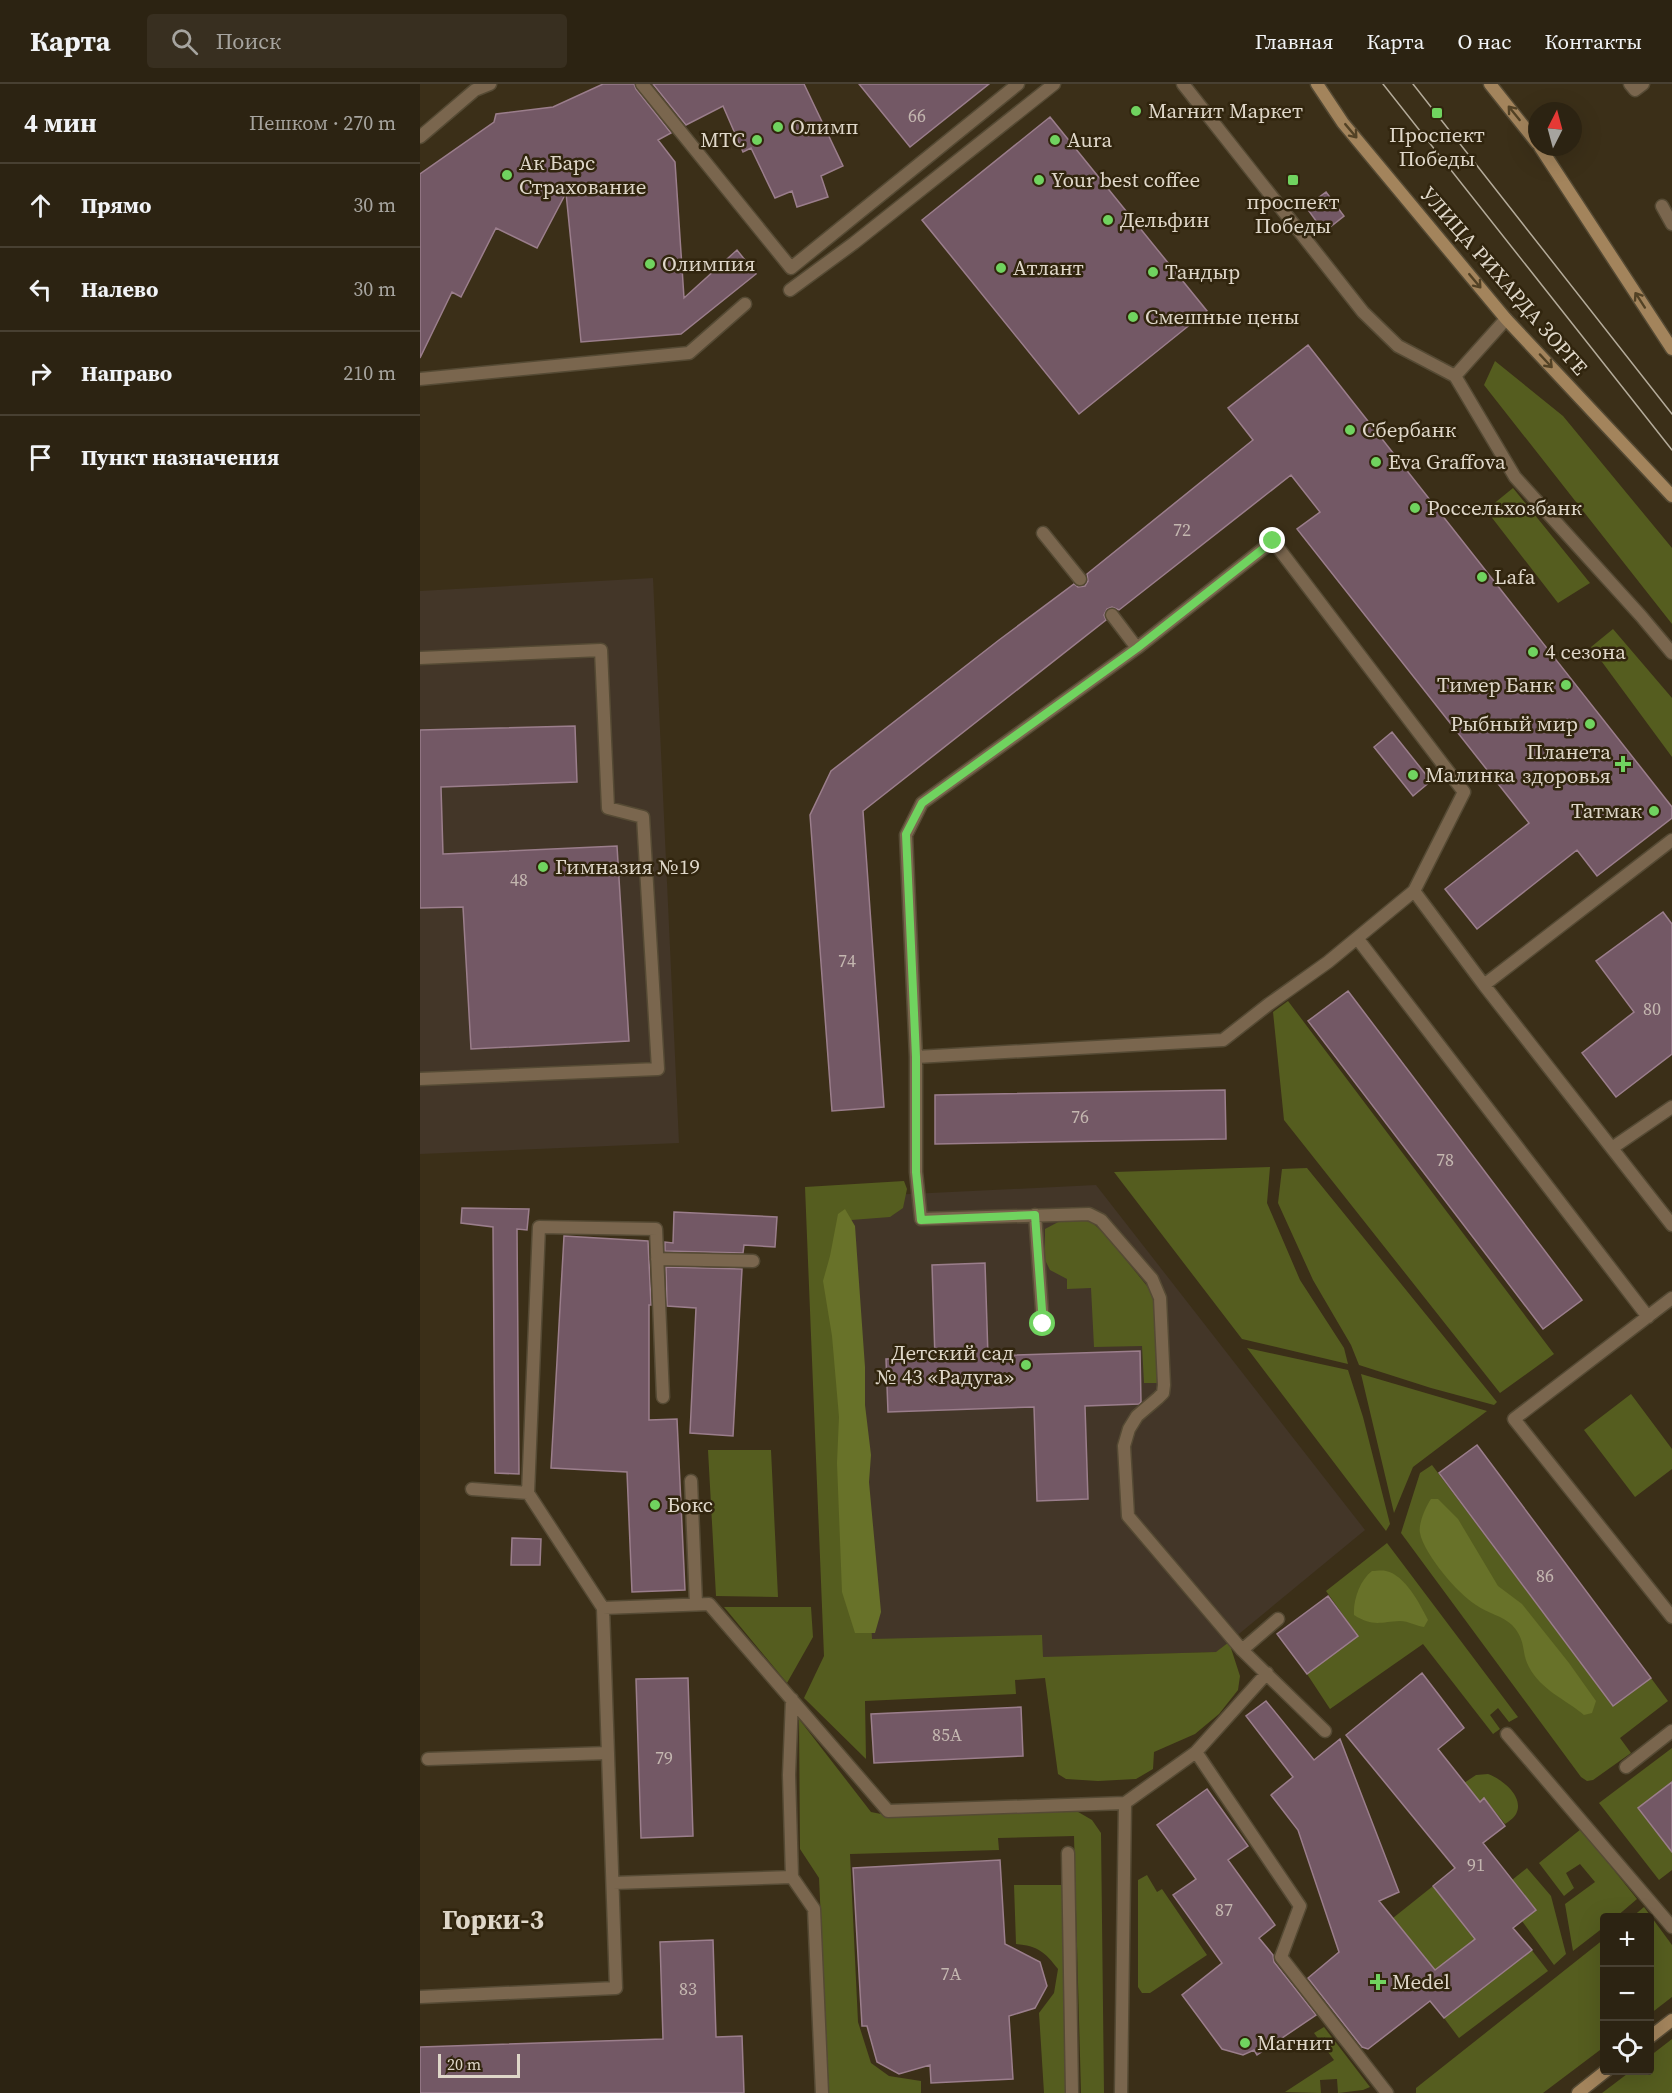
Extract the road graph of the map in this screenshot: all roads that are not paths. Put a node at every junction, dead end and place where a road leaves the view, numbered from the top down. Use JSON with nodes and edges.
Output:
{"nodes":[{"id":1,"x":490,"y":84,"type":"edge"},
{"id":2,"x":642,"y":84,"type":"edge"},
{"id":3,"x":1018,"y":84,"type":"edge"},
{"id":4,"x":1054,"y":84,"type":"edge"},
{"id":5,"x":1183,"y":84,"type":"edge"},
{"id":6,"x":1317,"y":84,"type":"edge"},
{"id":7,"x":1490,"y":84,"type":"edge"},
{"id":8,"x":1630,"y":84,"type":"edge"},
{"id":9,"x":1643,"y":84,"type":"edge"},
{"id":10,"x":1528,"y":132,"type":"edge"},
{"id":11,"x":420,"y":137,"type":"edge"},
{"id":12,"x":1546,"y":156,"type":"edge"},
{"id":13,"x":1662,"y":206,"type":"dead end"},
{"id":14,"x":1672,"y":224,"type":"edge"},
{"id":15,"x":790,"y":290,"type":"dead end"},
{"id":16,"x":745,"y":304,"type":"dead end"},
{"id":17,"x":1506,"y":319,"type":"junction"},
{"id":18,"x":1672,"y":349,"type":"edge"},
{"id":19,"x":1455,"y":376,"type":"junction"},
{"id":20,"x":420,"y":379,"type":"edge"},
{"id":21,"x":1672,"y":496,"type":"edge"},
{"id":22,"x":1043,"y":533,"type":"dead end"},
{"id":23,"x":1080,"y":579,"type":"dead end"},
{"id":24,"x":1112,"y":615,"type":"dead end"},
{"id":25,"x":1137,"y":648,"type":"junction"},
{"id":26,"x":1672,"y":653,"type":"edge"},
{"id":27,"x":420,"y":658,"type":"edge"},
{"id":28,"x":1672,"y":840,"type":"edge"},
{"id":29,"x":1414,"y":891,"type":"junction"},
{"id":30,"x":1357,"y":938,"type":"junction"},
{"id":31,"x":1484,"y":985,"type":"junction"},
{"id":32,"x":916,"y":1057,"type":"junction"},
{"id":33,"x":420,"y":1078,"type":"edge"},
{"id":34,"x":1672,"y":1107,"type":"edge"},
{"id":35,"x":1612,"y":1148,"type":"junction"},
{"id":36,"x":1035,"y":1215,"type":"junction"},
{"id":37,"x":1672,"y":1225,"type":"edge"},
{"id":38,"x":657,"y":1259,"type":"junction"},
{"id":39,"x":753,"y":1261,"type":"dead end"},
{"id":40,"x":1672,"y":1298,"type":"edge"},
{"id":41,"x":1648,"y":1317,"type":"junction"},
{"id":42,"x":1043,"y":1324,"type":"dead end"},
{"id":43,"x":663,"y":1396,"type":"dead end"},
{"id":44,"x":692,"y":1481,"type":"dead end"},
{"id":45,"x":472,"y":1489,"type":"dead end"},
{"id":46,"x":528,"y":1493,"type":"junction"},
{"id":47,"x":696,"y":1604,"type":"junction"},
{"id":48,"x":603,"y":1608,"type":"junction"},
{"id":49,"x":1672,"y":1617,"type":"edge"},
{"id":50,"x":1278,"y":1619,"type":"dead end"},
{"id":51,"x":1242,"y":1650,"type":"junction"},
{"id":52,"x":1267,"y":1673,"type":"junction"},
{"id":53,"x":792,"y":1699,"type":"junction"},
{"id":54,"x":1325,"y":1731,"type":"dead end"},
{"id":55,"x":1672,"y":1731,"type":"edge"},
{"id":56,"x":1507,"y":1734,"type":"dead end"},
{"id":57,"x":1196,"y":1752,"type":"junction"},
{"id":58,"x":608,"y":1753,"type":"junction"},
{"id":59,"x":428,"y":1758,"type":"dead end"},
{"id":60,"x":1626,"y":1767,"type":"dead end"},
{"id":61,"x":1125,"y":1803,"type":"junction"},
{"id":62,"x":1068,"y":1853,"type":"dead end"},
{"id":63,"x":792,"y":1877,"type":"junction"},
{"id":64,"x":613,"y":1883,"type":"junction"},
{"id":65,"x":1672,"y":1927,"type":"edge"},
{"id":66,"x":420,"y":1997,"type":"edge"},
{"id":67,"x":1672,"y":2020,"type":"edge"},
{"id":68,"x":1654,"y":2034,"type":"edge"},
{"id":69,"x":1601,"y":2075,"type":"edge"},
{"id":70,"x":822,"y":2093,"type":"edge"},
{"id":71,"x":1072,"y":2093,"type":"edge"},
{"id":72,"x":1121,"y":2093,"type":"edge"},
{"id":73,"x":1387,"y":2093,"type":"edge"},
{"id":74,"x":1578,"y":2093,"type":"edge"}],
"edges":[{"from":1,"to":11,"type":"lane"},
{"from":2,"to":3,"type":"lane"},
{"from":4,"to":15,"type":"lane"},
{"from":5,"to":19,"type":"lane"},
{"from":6,"to":17,"type":"main road","name":"УЛИЦА РИХАРДА ЗОРГЕ","one_way":true},
{"from":10,"to":7,"type":"main road","one_way":true},
{"from":8,"to":9,"type":"lane"},
{"from":18,"to":12,"type":"main road","one_way":true},
{"from":13,"to":14,"type":"lane"},
{"from":16,"to":20,"type":"lane"},
{"from":17,"to":19,"type":"lane"},
{"from":17,"to":21,"type":"main road","name":"УЛИЦА РИХАРДА ЗОРГЕ","one_way":true},
{"from":19,"to":26,"type":"lane"},
{"from":22,"to":23,"type":"lane"},
{"from":24,"to":25,"type":"lane"},
{"from":25,"to":29,"type":"lane"},
{"from":25,"to":32,"type":"lane"},
{"from":27,"to":33,"type":"lane"},
{"from":28,"to":31,"type":"lane"},
{"from":29,"to":30,"type":"lane"},
{"from":29,"to":31,"type":"lane"},
{"from":30,"to":32,"type":"lane"},
{"from":30,"to":41,"type":"lane"},
{"from":31,"to":35,"type":"lane"},
{"from":32,"to":36,"type":"lane"},
{"from":34,"to":35,"type":"lane"},
{"from":35,"to":37,"type":"lane"},
{"from":36,"to":42,"type":"lane"},
{"from":36,"to":51,"type":"lane"},
{"from":38,"to":39,"type":"lane"},
{"from":38,"to":43,"type":"lane"},
{"from":38,"to":46,"type":"lane"},
{"from":40,"to":41,"type":"lane"},
{"from":41,"to":49,"type":"lane"},
{"from":44,"to":47,"type":"lane"},
{"from":45,"to":46,"type":"lane"},
{"from":46,"to":48,"type":"lane"},
{"from":47,"to":48,"type":"lane"},
{"from":47,"to":53,"type":"lane"},
{"from":48,"to":58,"type":"lane"},
{"from":50,"to":51,"type":"lane"},
{"from":51,"to":52,"type":"lane"},
{"from":52,"to":54,"type":"lane"},
{"from":52,"to":57,"type":"lane"},
{"from":53,"to":61,"type":"lane"},
{"from":53,"to":63,"type":"lane"},
{"from":55,"to":60,"type":"lane"},
{"from":56,"to":65,"type":"lane"},
{"from":57,"to":61,"type":"lane"},
{"from":57,"to":73,"type":"lane"},
{"from":58,"to":59,"type":"lane"},
{"from":58,"to":64,"type":"lane"},
{"from":61,"to":72,"type":"lane"},
{"from":62,"to":71,"type":"lane"},
{"from":63,"to":64,"type":"lane"},
{"from":63,"to":70,"type":"lane"},
{"from":64,"to":66,"type":"lane"},
{"from":67,"to":68,"type":"main road"},
{"from":69,"to":74,"type":"main road"}]}
